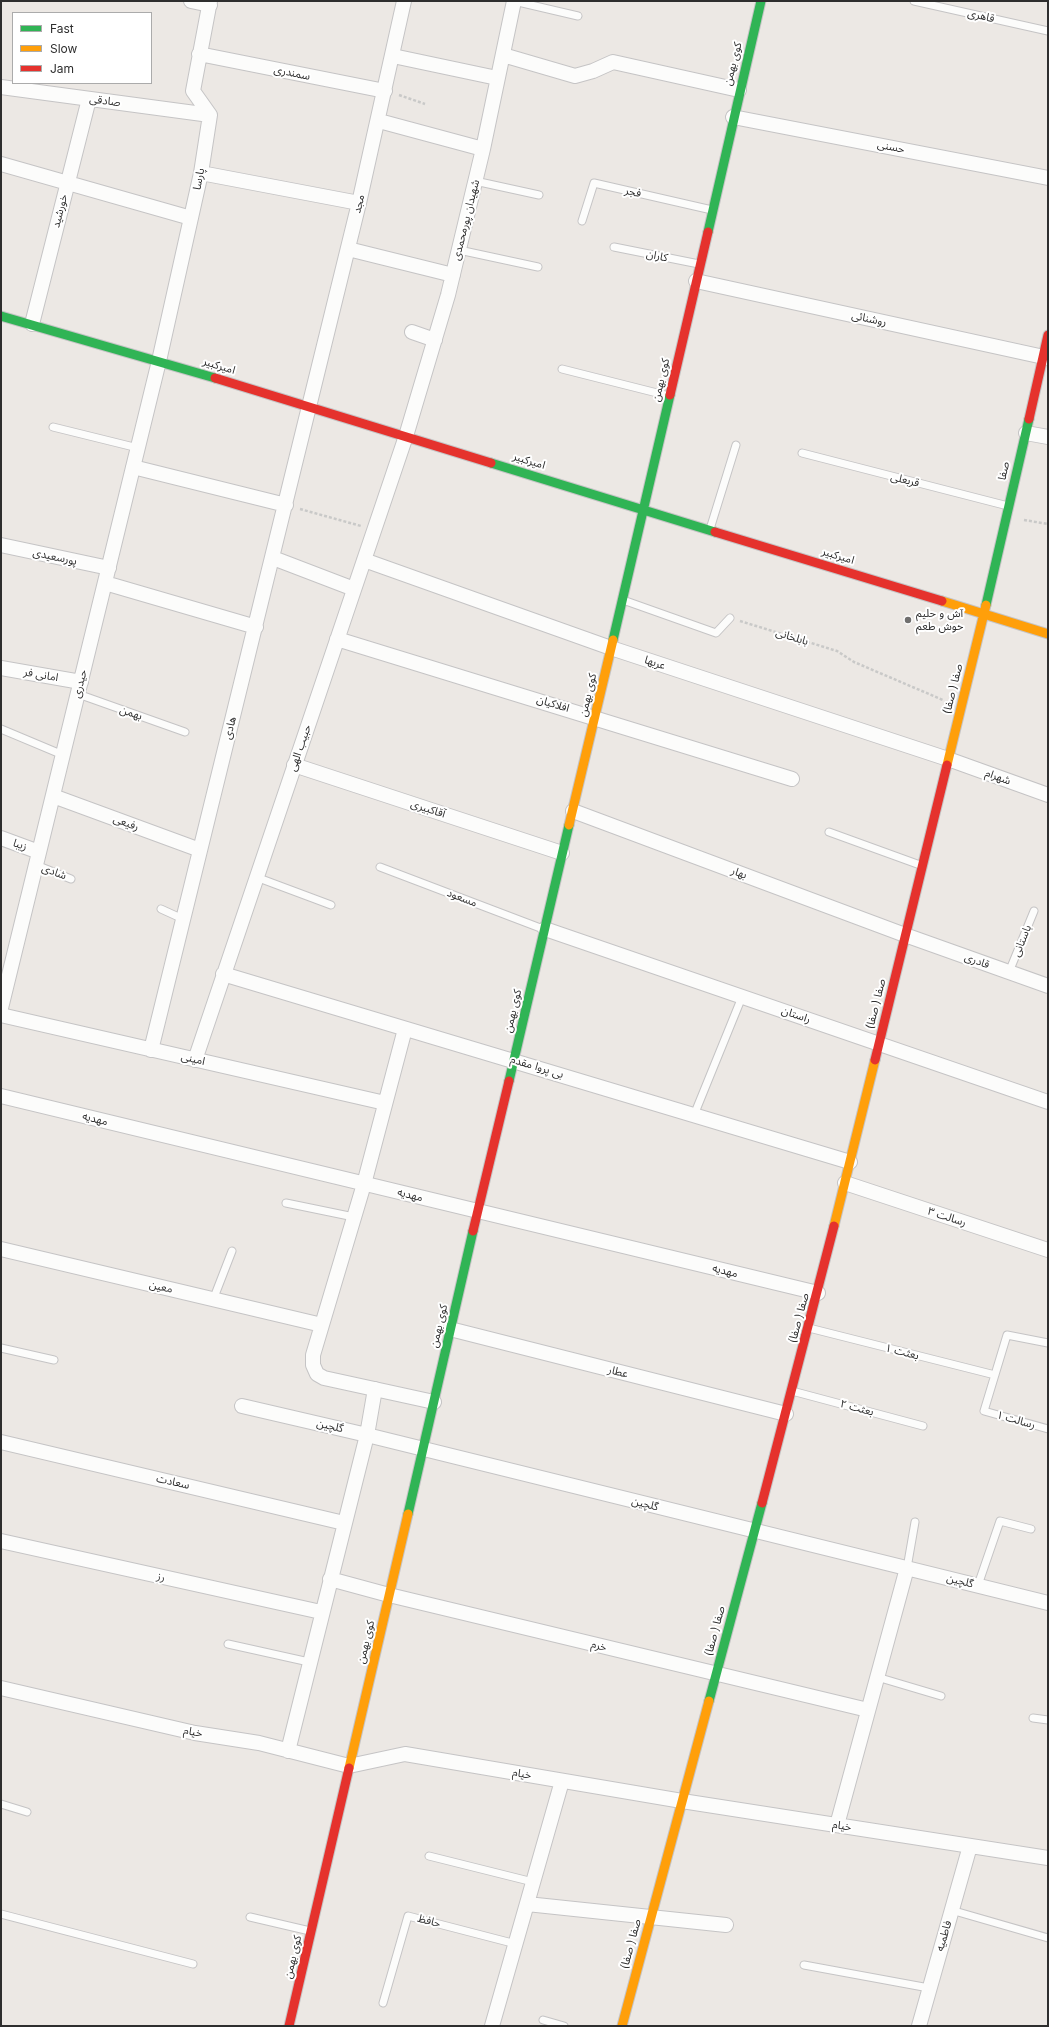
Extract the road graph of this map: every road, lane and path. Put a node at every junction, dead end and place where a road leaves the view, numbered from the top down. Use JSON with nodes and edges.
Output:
{"nodes":[{"id":1,"x":191,"y":1,"type":"edge"},
{"id":2,"x":404,"y":1,"type":"edge"},
{"id":3,"x":514,"y":1,"type":"edge"},
{"id":4,"x":761,"y":1,"type":"edge"},
{"id":5,"x":914,"y":1,"type":"edge"},
{"id":6,"x":210,"y":3,"type":"edge"},
{"id":7,"x":578,"y":16,"type":"dead end"},
{"id":8,"x":1048,"y":31,"type":"edge"},
{"id":9,"x":199,"y":54,"type":"junction"},
{"id":10,"x":503,"y":55,"type":"junction"},
{"id":11,"x":393,"y":56,"type":"junction"},
{"id":12,"x":497,"y":78,"type":"junction"},
{"id":13,"x":1,"y":87,"type":"edge"},
{"id":14,"x":739,"y":90,"type":"junction"},
{"id":15,"x":385,"y":91,"type":"junction"},
{"id":16,"x":89,"y":99,"type":"junction"},
{"id":17,"x":425,"y":104,"type":"dead end"},
{"id":18,"x":210,"y":115,"type":"junction"},
{"id":19,"x":733,"y":117,"type":"junction"},
{"id":20,"x":379,"y":121,"type":"junction"},
{"id":21,"x":483,"y":149,"type":"junction"},
{"id":22,"x":1,"y":164,"type":"edge"},
{"id":23,"x":201,"y":173,"type":"junction"},
{"id":24,"x":1048,"y":178,"type":"edge"},
{"id":25,"x":476,"y":181,"type":"junction"},
{"id":26,"x":67,"y":183,"type":"junction"},
{"id":27,"x":539,"y":195,"type":"dead end"},
{"id":28,"x":359,"y":203,"type":"junction"},
{"id":29,"x":712,"y":210,"type":"junction"},
{"id":30,"x":191,"y":218,"type":"junction"},
{"id":31,"x":582,"y":221,"type":"dead end"},
{"id":32,"x":614,"y":247,"type":"dead end"},
{"id":33,"x":348,"y":249,"type":"junction"},
{"id":34,"x":459,"y":250,"type":"junction"},
{"id":35,"x":699,"y":264,"type":"junction"},
{"id":36,"x":538,"y":267,"type":"dead end"},
{"id":37,"x":453,"y":275,"type":"junction"},
{"id":38,"x":696,"y":281,"type":"junction"},
{"id":39,"x":1,"y":316,"type":"edge"},
{"id":40,"x":32,"y":324,"type":"junction"},
{"id":41,"x":412,"y":332,"type":"dead end"},
{"id":42,"x":1048,"y":335,"type":"edge"},
{"id":43,"x":435,"y":340,"type":"junction"},
{"id":44,"x":1046,"y":357,"type":"edge"},
{"id":45,"x":159,"y":361,"type":"junction"},
{"id":46,"x":562,"y":368,"type":"dead end"},
{"id":47,"x":670,"y":396,"type":"junction"},
{"id":48,"x":310,"y":407,"type":"junction"},
{"id":49,"x":53,"y":427,"type":"dead end"},
{"id":50,"x":1026,"y":433,"type":"junction"},
{"id":51,"x":406,"y":436,"type":"junction"},
{"id":52,"x":1048,"y":438,"type":"edge"},
{"id":53,"x":736,"y":445,"type":"dead end"},
{"id":54,"x":138,"y":448,"type":"junction"},
{"id":55,"x":802,"y":453,"type":"dead end"},
{"id":56,"x":134,"y":467,"type":"junction"},
{"id":57,"x":286,"y":505,"type":"junction"},
{"id":58,"x":1009,"y":506,"type":"junction"},
{"id":59,"x":644,"y":509,"type":"junction"},
{"id":60,"x":1006,"y":517,"type":"junction"},
{"id":61,"x":1048,"y":524,"type":"edge"},
{"id":62,"x":374,"y":529,"type":"junction"},
{"id":63,"x":710,"y":529,"type":"junction"},
{"id":64,"x":1,"y":545,"type":"edge"},
{"id":65,"x":273,"y":558,"type":"junction"},
{"id":66,"x":364,"y":560,"type":"junction"},
{"id":67,"x":109,"y":568,"type":"junction"},
{"id":68,"x":105,"y":582,"type":"junction"},
{"id":69,"x":354,"y":589,"type":"junction"},
{"id":70,"x":622,"y":600,"type":"junction"},
{"id":71,"x":984,"y":613,"type":"junction"},
{"id":72,"x":730,"y":618,"type":"joint"},
{"id":73,"x":256,"y":626,"type":"junction"},
{"id":74,"x":1048,"y":634,"type":"edge"},
{"id":75,"x":337,"y":639,"type":"junction"},
{"id":76,"x":611,"y":648,"type":"junction"},
{"id":77,"x":1,"y":668,"type":"edge"},
{"id":78,"x":79,"y":688,"type":"junction"},
{"id":79,"x":961,"y":708,"type":"junction"},
{"id":80,"x":595,"y":717,"type":"junction"},
{"id":81,"x":1,"y":730,"type":"edge"},
{"id":82,"x":185,"y":732,"type":"dead end"},
{"id":83,"x":63,"y":755,"type":"junction"},
{"id":84,"x":948,"y":759,"type":"junction"},
{"id":85,"x":294,"y":765,"type":"junction"},
{"id":86,"x":792,"y":778,"type":"dead end"},
{"id":87,"x":1048,"y":795,"type":"edge"},
{"id":88,"x":53,"y":796,"type":"junction"},
{"id":89,"x":573,"y":811,"type":"junction"},
{"id":90,"x":829,"y":832,"type":"dead end"},
{"id":91,"x":1,"y":838,"type":"edge"},
{"id":92,"x":200,"y":850,"type":"junction"},
{"id":93,"x":562,"y":853,"type":"junction"},
{"id":94,"x":37,"y":859,"type":"junction"},
{"id":95,"x":922,"y":866,"type":"junction"},
{"id":96,"x":380,"y":867,"type":"dead end"},
{"id":97,"x":256,"y":877,"type":"junction"},
{"id":98,"x":71,"y":879,"type":"dead end"},
{"id":99,"x":331,"y":905,"type":"dead end"},
{"id":100,"x":161,"y":909,"type":"dead end"},
{"id":101,"x":1034,"y":911,"type":"dead end"},
{"id":102,"x":183,"y":919,"type":"junction"},
{"id":103,"x":545,"y":929,"type":"junction"},
{"id":104,"x":906,"y":935,"type":"junction"},
{"id":105,"x":1009,"y":972,"type":"junction"},
{"id":106,"x":223,"y":974,"type":"junction"},
{"id":107,"x":1048,"y":986,"type":"edge"},
{"id":108,"x":742,"y":997,"type":"junction"},
{"id":109,"x":1,"y":1008,"type":"edge"},
{"id":110,"x":1,"y":1015,"type":"edge"},
{"id":111,"x":405,"y":1029,"type":"junction"},
{"id":112,"x":879,"y":1043,"type":"junction"},
{"id":113,"x":151,"y":1050,"type":"junction"},
{"id":114,"x":196,"y":1060,"type":"junction"},
{"id":115,"x":514,"y":1060,"type":"junction"},
{"id":116,"x":1,"y":1096,"type":"edge"},
{"id":117,"x":1048,"y":1102,"type":"edge"},
{"id":118,"x":385,"y":1103,"type":"junction"},
{"id":119,"x":694,"y":1115,"type":"junction"},
{"id":120,"x":850,"y":1162,"type":"junction"},
{"id":121,"x":845,"y":1183,"type":"junction"},
{"id":122,"x":364,"y":1184,"type":"junction"},
{"id":123,"x":286,"y":1203,"type":"dead end"},
{"id":124,"x":478,"y":1211,"type":"junction"},
{"id":125,"x":354,"y":1217,"type":"junction"},
{"id":126,"x":1,"y":1250,"type":"edge"},
{"id":127,"x":232,"y":1250,"type":"dead end"},
{"id":128,"x":1048,"y":1250,"type":"edge"},
{"id":129,"x":818,"y":1293,"type":"junction"},
{"id":130,"x":214,"y":1300,"type":"junction"},
{"id":131,"x":322,"y":1325,"type":"junction"},
{"id":132,"x":809,"y":1328,"type":"junction"},
{"id":133,"x":450,"y":1329,"type":"junction"},
{"id":134,"x":1048,"y":1343,"type":"edge"},
{"id":135,"x":1,"y":1348,"type":"edge"},
{"id":136,"x":54,"y":1360,"type":"dead end"},
{"id":137,"x":995,"y":1375,"type":"junction"},
{"id":138,"x":376,"y":1389,"type":"junction"},
{"id":139,"x":792,"y":1391,"type":"junction"},
{"id":140,"x":434,"y":1402,"type":"junction"},
{"id":141,"x":242,"y":1406,"type":"dead end"},
{"id":142,"x":786,"y":1414,"type":"junction"},
{"id":143,"x":923,"y":1426,"type":"dead end"},
{"id":144,"x":1048,"y":1429,"type":"edge"},
{"id":145,"x":367,"y":1435,"type":"junction"},
{"id":146,"x":1,"y":1442,"type":"edge"},
{"id":147,"x":423,"y":1449,"type":"junction"},
{"id":148,"x":914,"y":1522,"type":"dead end"},
{"id":149,"x":344,"y":1523,"type":"junction"},
{"id":150,"x":1031,"y":1529,"type":"dead end"},
{"id":151,"x":754,"y":1531,"type":"junction"},
{"id":152,"x":1,"y":1541,"type":"edge"},
{"id":153,"x":907,"y":1568,"type":"junction"},
{"id":154,"x":330,"y":1579,"type":"junction"},
{"id":155,"x":978,"y":1585,"type":"junction"},
{"id":156,"x":389,"y":1595,"type":"junction"},
{"id":157,"x":1048,"y":1603,"type":"edge"},
{"id":158,"x":321,"y":1612,"type":"junction"},
{"id":159,"x":228,"y":1644,"type":"dead end"},
{"id":160,"x":309,"y":1662,"type":"junction"},
{"id":161,"x":716,"y":1674,"type":"junction"},
{"id":162,"x":877,"y":1678,"type":"junction"},
{"id":163,"x":1,"y":1688,"type":"edge"},
{"id":164,"x":941,"y":1696,"type":"dead end"},
{"id":165,"x":868,"y":1710,"type":"junction"},
{"id":166,"x":1033,"y":1718,"type":"dead end"},
{"id":167,"x":1048,"y":1720,"type":"edge"},
{"id":168,"x":288,"y":1751,"type":"junction"},
{"id":169,"x":350,"y":1766,"type":"junction"},
{"id":170,"x":562,"y":1781,"type":"junction"},
{"id":171,"x":682,"y":1801,"type":"junction"},
{"id":172,"x":1,"y":1804,"type":"edge"},
{"id":173,"x":27,"y":1812,"type":"dead end"},
{"id":174,"x":837,"y":1825,"type":"junction"},
{"id":175,"x":970,"y":1846,"type":"junction"},
{"id":176,"x":429,"y":1856,"type":"dead end"},
{"id":177,"x":1048,"y":1858,"type":"edge"},
{"id":178,"x":533,"y":1882,"type":"junction"},
{"id":179,"x":527,"y":1904,"type":"junction"},
{"id":180,"x":951,"y":1910,"type":"junction"},
{"id":181,"x":1,"y":1914,"type":"edge"},
{"id":182,"x":250,"y":1917,"type":"dead end"},
{"id":183,"x":651,"y":1917,"type":"junction"},
{"id":184,"x":726,"y":1925,"type":"dead end"},
{"id":185,"x":311,"y":1931,"type":"junction"},
{"id":186,"x":1048,"y":1938,"type":"edge"},
{"id":187,"x":516,"y":1944,"type":"junction"},
{"id":188,"x":193,"y":1964,"type":"dead end"},
{"id":189,"x":804,"y":1965,"type":"dead end"},
{"id":190,"x":929,"y":1988,"type":"junction"},
{"id":191,"x":383,"y":2003,"type":"dead end"},
{"id":192,"x":543,"y":2020,"type":"dead end"},
{"id":193,"x":289,"y":2026,"type":"edge"},
{"id":194,"x":492,"y":2026,"type":"edge"},
{"id":195,"x":564,"y":2026,"type":"edge"},
{"id":196,"x":622,"y":2026,"type":"edge"},
{"id":197,"x":919,"y":2026,"type":"edge"}],
"edges":[{"from":1,"to":6,"type":"street"},
{"from":2,"to":11,"type":"street","name":"مجد"},
{"from":3,"to":7,"type":"lane"},
{"from":3,"to":10,"type":"street","name":"شهیدان پورمحمدی"},
{"from":4,"to":14,"type":"street","name":"کوی بهمن"},
{"from":5,"to":8,"type":"lane","name":"قاهری"},
{"from":6,"to":9,"type":"street"},
{"from":9,"to":15,"type":"street","name":"سمندری"},
{"from":9,"to":18,"type":"street"},
{"from":10,"to":12,"type":"street","name":"شهیدان پورمحمدی"},
{"from":10,"to":14,"type":"street"},
{"from":11,"to":12,"type":"street"},
{"from":11,"to":15,"type":"street","name":"مجد"},
{"from":12,"to":21,"type":"street","name":"شهیدان پورمحمدی"},
{"from":13,"to":16,"type":"street","name":"صادقی"},
{"from":14,"to":19,"type":"street","name":"کوی بهمن"},
{"from":15,"to":17,"type":"path"},
{"from":15,"to":20,"type":"street","name":"مجد"},
{"from":16,"to":18,"type":"street","name":"صادقی"},
{"from":16,"to":26,"type":"street","name":"خورشید"},
{"from":18,"to":23,"type":"street","name":"پارسا"},
{"from":19,"to":24,"type":"street","name":"حسنی"},
{"from":19,"to":29,"type":"street","name":"کوی بهمن"},
{"from":20,"to":21,"type":"street"},
{"from":20,"to":28,"type":"street","name":"مجد"},
{"from":21,"to":25,"type":"street","name":"شهیدان پورمحمدی"},
{"from":22,"to":26,"type":"street"},
{"from":23,"to":28,"type":"street"},
{"from":23,"to":30,"type":"street","name":"پارسا"},
{"from":25,"to":27,"type":"lane"},
{"from":25,"to":34,"type":"street","name":"شهیدان پورمحمدی"},
{"from":26,"to":30,"type":"street"},
{"from":26,"to":40,"type":"street","name":"خورشید"},
{"from":28,"to":33,"type":"street","name":"مجد"},
{"from":29,"to":31,"type":"lane","name":"فجر"},
{"from":29,"to":35,"type":"street","name":"کوی بهمن"},
{"from":30,"to":45,"type":"street","name":"پارسا"},
{"from":32,"to":35,"type":"lane","name":"کاران"},
{"from":33,"to":37,"type":"street"},
{"from":33,"to":48,"type":"street","name":"مجد"},
{"from":34,"to":36,"type":"lane"},
{"from":34,"to":37,"type":"street","name":"شهیدان پورمحمدی"},
{"from":35,"to":38,"type":"street","name":"کوی بهمن"},
{"from":37,"to":43,"type":"street","name":"شهیدان پورمحمدی"},
{"from":38,"to":44,"type":"street","name":"روشنائی"},
{"from":38,"to":47,"type":"street","name":"کوی بهمن"},
{"from":39,"to":40,"type":"street","name":"امیرکبیر"},
{"from":40,"to":45,"type":"street","name":"امیرکبیر"},
{"from":41,"to":43,"type":"street"},
{"from":42,"to":44,"type":"street","name":"صفا"},
{"from":43,"to":51,"type":"street","name":"شهیدان پورمحمدی"},
{"from":44,"to":50,"type":"street","name":"صفا"},
{"from":45,"to":48,"type":"street","name":"امیرکبیر"},
{"from":45,"to":54,"type":"street","name":"حیدری"},
{"from":46,"to":47,"type":"lane"},
{"from":47,"to":59,"type":"street","name":"کوی بهمن"},
{"from":48,"to":51,"type":"street","name":"امیرکبیر"},
{"from":48,"to":57,"type":"street","name":"هادی"},
{"from":49,"to":54,"type":"lane"},
{"from":50,"to":52,"type":"street"},
{"from":50,"to":58,"type":"street","name":"صفا"},
{"from":51,"to":59,"type":"street","name":"امیرکبیر"},
{"from":51,"to":62,"type":"street","name":"حبیب الهی"},
{"from":53,"to":63,"type":"lane"},
{"from":54,"to":56,"type":"street","name":"حیدری"},
{"from":55,"to":58,"type":"lane","name":"قربعلی"},
{"from":56,"to":57,"type":"street"},
{"from":56,"to":67,"type":"street","name":"حیدری"},
{"from":57,"to":62,"type":"path"},
{"from":57,"to":65,"type":"street","name":"هادی"},
{"from":58,"to":60,"type":"street","name":"صفا"},
{"from":59,"to":63,"type":"street","name":"امیرکبیر"},
{"from":59,"to":70,"type":"street","name":"کوی بهمن"},
{"from":60,"to":61,"type":"path"},
{"from":60,"to":71,"type":"street","name":"صفا"},
{"from":62,"to":66,"type":"street","name":"حبیب الهی"},
{"from":63,"to":71,"type":"street","name":"امیرکبیر"},
{"from":64,"to":67,"type":"street","name":"پورسعیدی"},
{"from":65,"to":69,"type":"street"},
{"from":65,"to":73,"type":"street","name":"هادی"},
{"from":66,"to":69,"type":"street","name":"حبیب الهی"},
{"from":66,"to":76,"type":"street","name":"عربها"},
{"from":67,"to":68,"type":"street","name":"حیدری"},
{"from":68,"to":73,"type":"street"},
{"from":68,"to":78,"type":"street","name":"حیدری"},
{"from":69,"to":75,"type":"street","name":"حبیب الهی"},
{"from":70,"to":72,"type":"lane"},
{"from":70,"to":76,"type":"street","name":"کوی بهمن"},
{"from":71,"to":74,"type":"street","name":"امیرکبیر"},
{"from":71,"to":79,"type":"street","name":"صفا ( صفا)"},
{"from":72,"to":79,"type":"path","name":"بابلخانی"},
{"from":73,"to":92,"type":"street","name":"هادی"},
{"from":75,"to":80,"type":"street","name":"افلاکیان"},
{"from":75,"to":85,"type":"street","name":"حبیب الهی"},
{"from":76,"to":80,"type":"street","name":"کوی بهمن"},
{"from":76,"to":84,"type":"street","name":"عربها"},
{"from":77,"to":78,"type":"street","name":"امانی فر"},
{"from":78,"to":82,"type":"lane","name":"بهمن"},
{"from":78,"to":83,"type":"street","name":"حیدری"},
{"from":79,"to":84,"type":"street","name":"صفا ( صفا)"},
{"from":80,"to":86,"type":"street","name":"افلاکیان"},
{"from":80,"to":89,"type":"street","name":"کوی بهمن"},
{"from":81,"to":83,"type":"lane"},
{"from":83,"to":88,"type":"street","name":"حیدری"},
{"from":84,"to":87,"type":"street","name":"شهرام"},
{"from":84,"to":95,"type":"street","name":"صفا ( صفا)"},
{"from":85,"to":93,"type":"street","name":"آقاکبیری"},
{"from":85,"to":97,"type":"street","name":"حبیب الهی"},
{"from":88,"to":92,"type":"street","name":"رفیعی"},
{"from":88,"to":94,"type":"street","name":"حیدری"},
{"from":89,"to":93,"type":"street","name":"کوی بهمن"},
{"from":89,"to":104,"type":"street","name":"بهار"},
{"from":90,"to":95,"type":"lane"},
{"from":91,"to":94,"type":"street","name":"زیبا"},
{"from":92,"to":102,"type":"street","name":"هادی"},
{"from":93,"to":103,"type":"street","name":"کوی بهمن"},
{"from":94,"to":98,"type":"lane","name":"شادی"},
{"from":94,"to":109,"type":"street","name":"حیدری"},
{"from":95,"to":104,"type":"street","name":"صفا ( صفا)"},
{"from":96,"to":103,"type":"lane","name":"مسعود"},
{"from":97,"to":99,"type":"lane"},
{"from":97,"to":106,"type":"street","name":"حبیب الهی"},
{"from":100,"to":102,"type":"lane"},
{"from":101,"to":105,"type":"lane","name":"باستانی"},
{"from":102,"to":113,"type":"street","name":"هادی"},
{"from":103,"to":108,"type":"street","name":"راستان"},
{"from":103,"to":115,"type":"street","name":"کوی بهمن"},
{"from":104,"to":105,"type":"street","name":"قادری"},
{"from":104,"to":112,"type":"street","name":"صفا ( صفا)"},
{"from":105,"to":107,"type":"street","name":"قادری"},
{"from":106,"to":111,"type":"street","name":"بی پروا مقدم"},
{"from":106,"to":114,"type":"street","name":"حبیب الهی"},
{"from":108,"to":112,"type":"street","name":"راستان"},
{"from":108,"to":119,"type":"lane"},
{"from":110,"to":113,"type":"street","name":"امینی"},
{"from":111,"to":115,"type":"street","name":"بی پروا مقدم"},
{"from":111,"to":118,"type":"street"},
{"from":112,"to":117,"type":"street","name":"راستان"},
{"from":112,"to":120,"type":"street","name":"صفا ( صفا)"},
{"from":113,"to":114,"type":"street","name":"امینی"},
{"from":114,"to":118,"type":"street","name":"امینی"},
{"from":115,"to":119,"type":"street","name":"بی پروا مقدم"},
{"from":115,"to":124,"type":"street","name":"کوی بهمن"},
{"from":116,"to":122,"type":"street","name":"مهدیه"},
{"from":118,"to":122,"type":"street"},
{"from":119,"to":120,"type":"street","name":"بی پروا مقدم"},
{"from":120,"to":121,"type":"street","name":"صفا ( صفا)"},
{"from":121,"to":128,"type":"street","name":"رسالت ۳"},
{"from":121,"to":129,"type":"street","name":"صفا ( صفا)"},
{"from":122,"to":124,"type":"street","name":"مهدیه"},
{"from":122,"to":125,"type":"street"},
{"from":123,"to":125,"type":"lane"},
{"from":124,"to":129,"type":"street","name":"مهدیه"},
{"from":124,"to":133,"type":"street","name":"کوی بهمن"},
{"from":125,"to":131,"type":"street"},
{"from":126,"to":130,"type":"street","name":"معین"},
{"from":127,"to":130,"type":"lane"},
{"from":129,"to":132,"type":"street","name":"صفا ( صفا)"},
{"from":130,"to":131,"type":"street","name":"معین"},
{"from":131,"to":138,"type":"street"},
{"from":132,"to":137,"type":"lane","name":"بعثت ۱"},
{"from":132,"to":139,"type":"street","name":"صفا ( صفا)"},
{"from":133,"to":140,"type":"street","name":"کوی بهمن"},
{"from":133,"to":142,"type":"street","name":"عطار"},
{"from":134,"to":137,"type":"lane"},
{"from":135,"to":136,"type":"lane"},
{"from":137,"to":144,"type":"lane","name":"رسالت ۱"},
{"from":138,"to":140,"type":"street"},
{"from":138,"to":145,"type":"street"},
{"from":139,"to":142,"type":"street","name":"صفا ( صفا)"},
{"from":139,"to":143,"type":"lane","name":"بعثت ۲"},
{"from":140,"to":147,"type":"street","name":"کوی بهمن"},
{"from":141,"to":145,"type":"street","name":"گلچین"},
{"from":142,"to":151,"type":"street","name":"صفا ( صفا)"},
{"from":145,"to":147,"type":"street","name":"گلچین"},
{"from":145,"to":149,"type":"street"},
{"from":146,"to":149,"type":"street","name":"سعادت"},
{"from":147,"to":151,"type":"street","name":"گلچین"},
{"from":147,"to":156,"type":"street","name":"کوی بهمن"},
{"from":148,"to":153,"type":"lane"},
{"from":149,"to":154,"type":"street"},
{"from":150,"to":155,"type":"lane"},
{"from":151,"to":153,"type":"street","name":"گلچین"},
{"from":151,"to":161,"type":"street","name":"صفا ( صفا)"},
{"from":152,"to":158,"type":"street","name":"رز"},
{"from":153,"to":155,"type":"street","name":"گلچین"},
{"from":153,"to":162,"type":"street"},
{"from":154,"to":156,"type":"street","name":"خرم"},
{"from":154,"to":158,"type":"street"},
{"from":155,"to":157,"type":"street","name":"گلچین"},
{"from":156,"to":161,"type":"street","name":"خرم"},
{"from":156,"to":169,"type":"street","name":"کوی بهمن"},
{"from":158,"to":160,"type":"street"},
{"from":159,"to":160,"type":"lane"},
{"from":160,"to":168,"type":"street"},
{"from":161,"to":165,"type":"street","name":"خرم"},
{"from":161,"to":171,"type":"street","name":"صفا ( صفا)"},
{"from":162,"to":164,"type":"lane"},
{"from":162,"to":165,"type":"street"},
{"from":163,"to":168,"type":"street","name":"خیام"},
{"from":165,"to":174,"type":"street"},
{"from":166,"to":167,"type":"lane"},
{"from":168,"to":169,"type":"street","name":"خیام"},
{"from":169,"to":170,"type":"street","name":"خیام"},
{"from":169,"to":185,"type":"street","name":"کوی بهمن"},
{"from":170,"to":171,"type":"street","name":"خیام"},
{"from":170,"to":178,"type":"street"},
{"from":171,"to":174,"type":"street","name":"خیام"},
{"from":171,"to":183,"type":"street","name":"صفا ( صفا)"},
{"from":172,"to":173,"type":"lane"},
{"from":174,"to":175,"type":"street","name":"خیام"},
{"from":175,"to":177,"type":"street","name":"خیام"},
{"from":175,"to":180,"type":"street","name":"فاطمیه"},
{"from":176,"to":178,"type":"lane"},
{"from":178,"to":179,"type":"street"},
{"from":179,"to":183,"type":"street"},
{"from":179,"to":187,"type":"street"},
{"from":180,"to":186,"type":"lane"},
{"from":180,"to":190,"type":"street","name":"فاطمیه"},
{"from":181,"to":188,"type":"lane"},
{"from":182,"to":185,"type":"lane"},
{"from":183,"to":184,"type":"street"},
{"from":183,"to":196,"type":"street","name":"صفا ( صفا)"},
{"from":185,"to":193,"type":"street","name":"کوی بهمن"},
{"from":187,"to":191,"type":"lane","name":"حافظ"},
{"from":187,"to":194,"type":"street"},
{"from":189,"to":190,"type":"lane"},
{"from":190,"to":197,"type":"street","name":"فاطمیه"},
{"from":192,"to":195,"type":"lane"}]}
